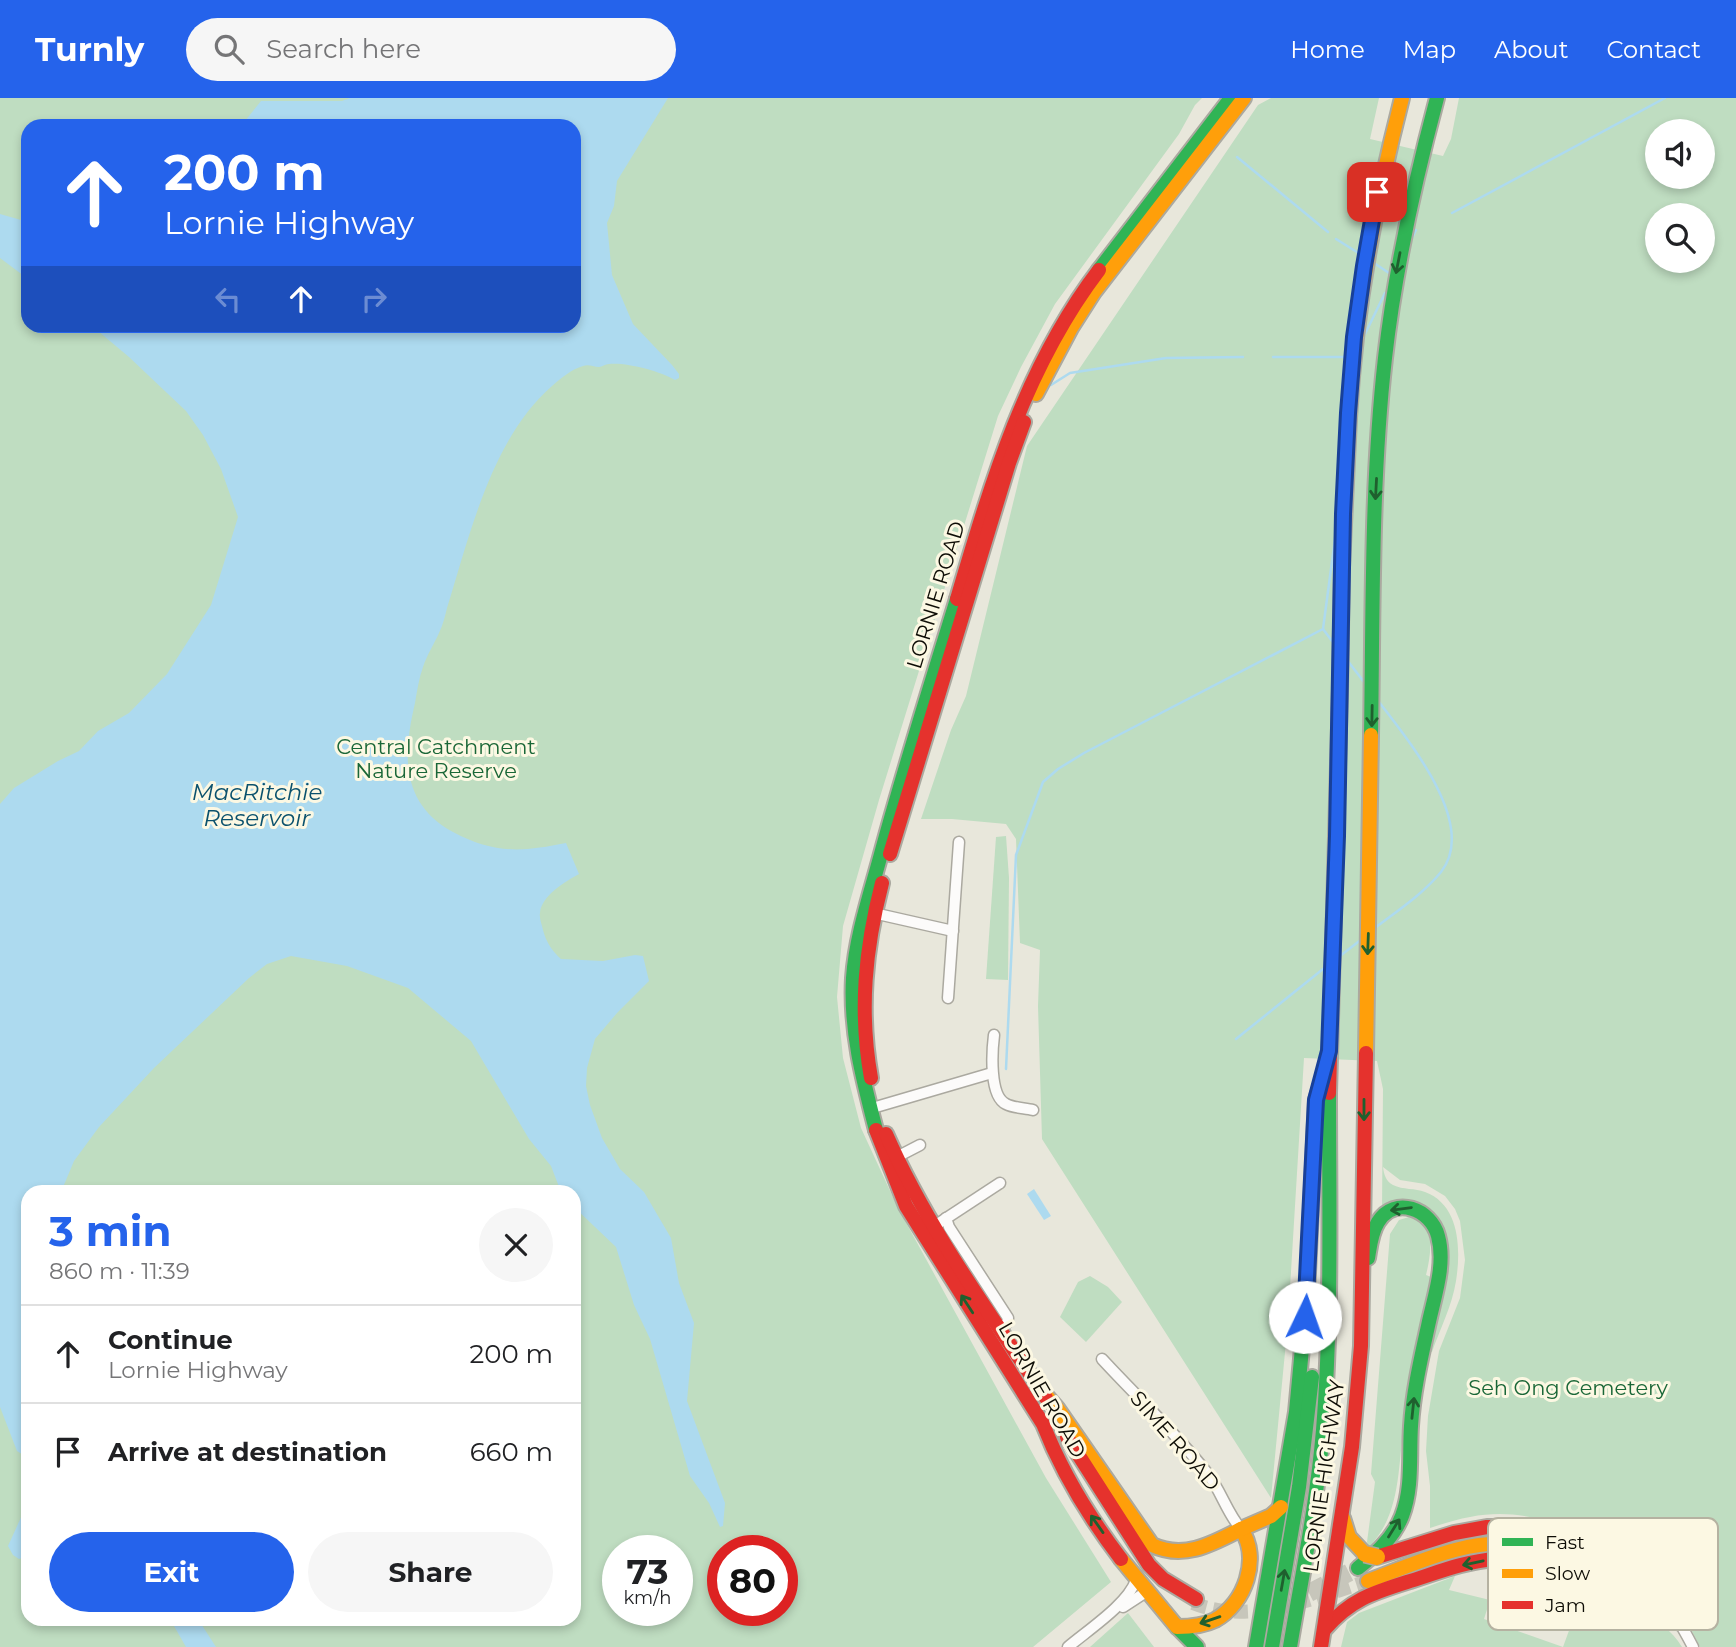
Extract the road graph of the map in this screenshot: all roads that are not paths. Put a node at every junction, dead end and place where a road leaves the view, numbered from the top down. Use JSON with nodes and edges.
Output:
{"nodes":[{"id":1,"x":1402,"y":98,"type":"edge"},
{"id":2,"x":1437,"y":98,"type":"edge"},
{"id":3,"x":1237,"y":101,"type":"edge"},
{"id":4,"x":959,"y":842,"type":"dead end"},
{"id":5,"x":869,"y":912,"type":"junction"},
{"id":6,"x":953,"y":932,"type":"junction"},
{"id":7,"x":948,"y":998,"type":"dead end"},
{"id":8,"x":993,"y":1035,"type":"dead end"},
{"id":9,"x":1329,"y":1054,"type":"junction"},
{"id":10,"x":992,"y":1073,"type":"junction"},
{"id":11,"x":873,"y":1108,"type":"junction"},
{"id":12,"x":1033,"y":1110,"type":"dead end"},
{"id":13,"x":920,"y":1145,"type":"dead end"},
{"id":14,"x":891,"y":1160,"type":"junction"},
{"id":15,"x":1000,"y":1183,"type":"dead end"},
{"id":16,"x":911,"y":1202,"type":"junction"},
{"id":17,"x":940,"y":1223,"type":"junction"},
{"id":18,"x":945,"y":1245,"type":"junction"},
{"id":19,"x":962,"y":1245,"type":"junction"},
{"id":20,"x":1329,"y":1248,"type":"junction"},
{"id":21,"x":1360,"y":1292,"type":"junction"},
{"id":22,"x":992,"y":1329,"type":"junction"},
{"id":23,"x":1102,"y":1359,"type":"dead end"},
{"id":24,"x":1043,"y":1392,"type":"junction"},
{"id":25,"x":1043,"y":1424,"type":"junction"},
{"id":26,"x":1281,"y":1507,"type":"junction"},
{"id":27,"x":1342,"y":1515,"type":"junction"},
{"id":28,"x":1249,"y":1526,"type":"junction"},
{"id":29,"x":1488,"y":1527,"type":"edge"},
{"id":30,"x":1219,"y":1539,"type":"junction"},
{"id":31,"x":1274,"y":1544,"type":"junction"},
{"id":32,"x":1488,"y":1545,"type":"edge"},
{"id":33,"x":1250,"y":1554,"type":"junction"},
{"id":34,"x":1488,"y":1561,"type":"edge"},
{"id":35,"x":1367,"y":1567,"type":"junction"},
{"id":36,"x":1141,"y":1586,"type":"junction"},
{"id":37,"x":1177,"y":1627,"type":"junction"},
{"id":38,"x":1682,"y":1630,"type":"edge"},
{"id":39,"x":1323,"y":1639,"type":"edge"},
{"id":40,"x":1068,"y":1647,"type":"edge"},
{"id":41,"x":1076,"y":1647,"type":"edge"},
{"id":42,"x":1197,"y":1647,"type":"edge"},
{"id":43,"x":1256,"y":1647,"type":"edge"},
{"id":44,"x":1272,"y":1647,"type":"edge"},
{"id":45,"x":1290,"y":1647,"type":"edge"},
{"id":46,"x":1693,"y":1647,"type":"edge"}],
"edges":[{"from":1,"to":9,"type":"main road","name":"LORNIE HIGHWAY"},
{"from":2,"to":21,"type":"main road","name":"LORNIE HIGHWAY","one_way":true},
{"from":3,"to":5,"type":"main road","name":"LORNIE ROAD"},
{"from":4,"to":6,"type":"street"},
{"from":5,"to":6,"type":"street"},
{"from":5,"to":11,"type":"main road","name":"LORNIE ROAD"},
{"from":6,"to":7,"type":"street"},
{"from":8,"to":10,"type":"street"},
{"from":9,"to":20,"type":"main road","name":"LORNIE HIGHWAY"},
{"from":9,"to":26,"type":"main road"},
{"from":10,"to":11,"type":"street"},
{"from":10,"to":12,"type":"street"},
{"from":11,"to":14,"type":"main road","name":"LORNIE ROAD"},
{"from":13,"to":14,"type":"street"},
{"from":14,"to":16,"type":"main road","name":"LORNIE ROAD"},
{"from":15,"to":17,"type":"street"},
{"from":16,"to":17,"type":"main road","name":"LORNIE ROAD"},
{"from":22,"to":16,"type":"main road","name":"LORNIE ROAD","one_way":true},
{"from":17,"to":18,"type":"main road","name":"LORNIE ROAD"},
{"from":17,"to":19,"type":"street","name":"LORNIE ROAD"},
{"from":18,"to":19,"type":"street"},
{"from":18,"to":22,"type":"main road","name":"LORNIE ROAD"},
{"from":19,"to":22,"type":"street","name":"LORNIE ROAD"},
{"from":44,"to":20,"type":"main road","one_way":true},
{"from":20,"to":45,"type":"main road","name":"LORNIE HIGHWAY"},
{"from":21,"to":27,"type":"main road","name":"LORNIE HIGHWAY"},
{"from":35,"to":21,"type":"main road","one_way":true},
{"from":22,"to":24,"type":"main road","name":"LORNIE ROAD"},
{"from":22,"to":25,"type":"main road","name":"LORNIE ROAD"},
{"from":23,"to":28,"type":"street","name":"SIME ROAD"},
{"from":24,"to":25,"type":"main road"},
{"from":24,"to":30,"type":"main road"},
{"from":36,"to":25,"type":"main road","name":"LORNIE ROAD","one_way":true},
{"from":26,"to":28,"type":"main road"},
{"from":26,"to":31,"type":"main road"},
{"from":27,"to":35,"type":"main road"},
{"from":27,"to":39,"type":"main road","name":"LORNIE HIGHWAY"},
{"from":28,"to":30,"type":"main road"},
{"from":28,"to":31,"type":"main road"},
{"from":28,"to":33,"type":"main road"},
{"from":29,"to":35,"type":"main road"},
{"from":30,"to":33,"type":"main road"},
{"from":31,"to":43,"type":"main road"},
{"from":32,"to":35,"type":"main road"},
{"from":33,"to":37,"type":"main road","one_way":true},
{"from":34,"to":39,"type":"main road","one_way":true},
{"from":36,"to":37,"type":"main road","name":"LORNIE ROAD"},
{"from":36,"to":40,"type":"street"},
{"from":36,"to":41,"type":"street"},
{"from":37,"to":42,"type":"main road","name":"LORNIE ROAD"},
{"from":38,"to":46,"type":"street"}]}
